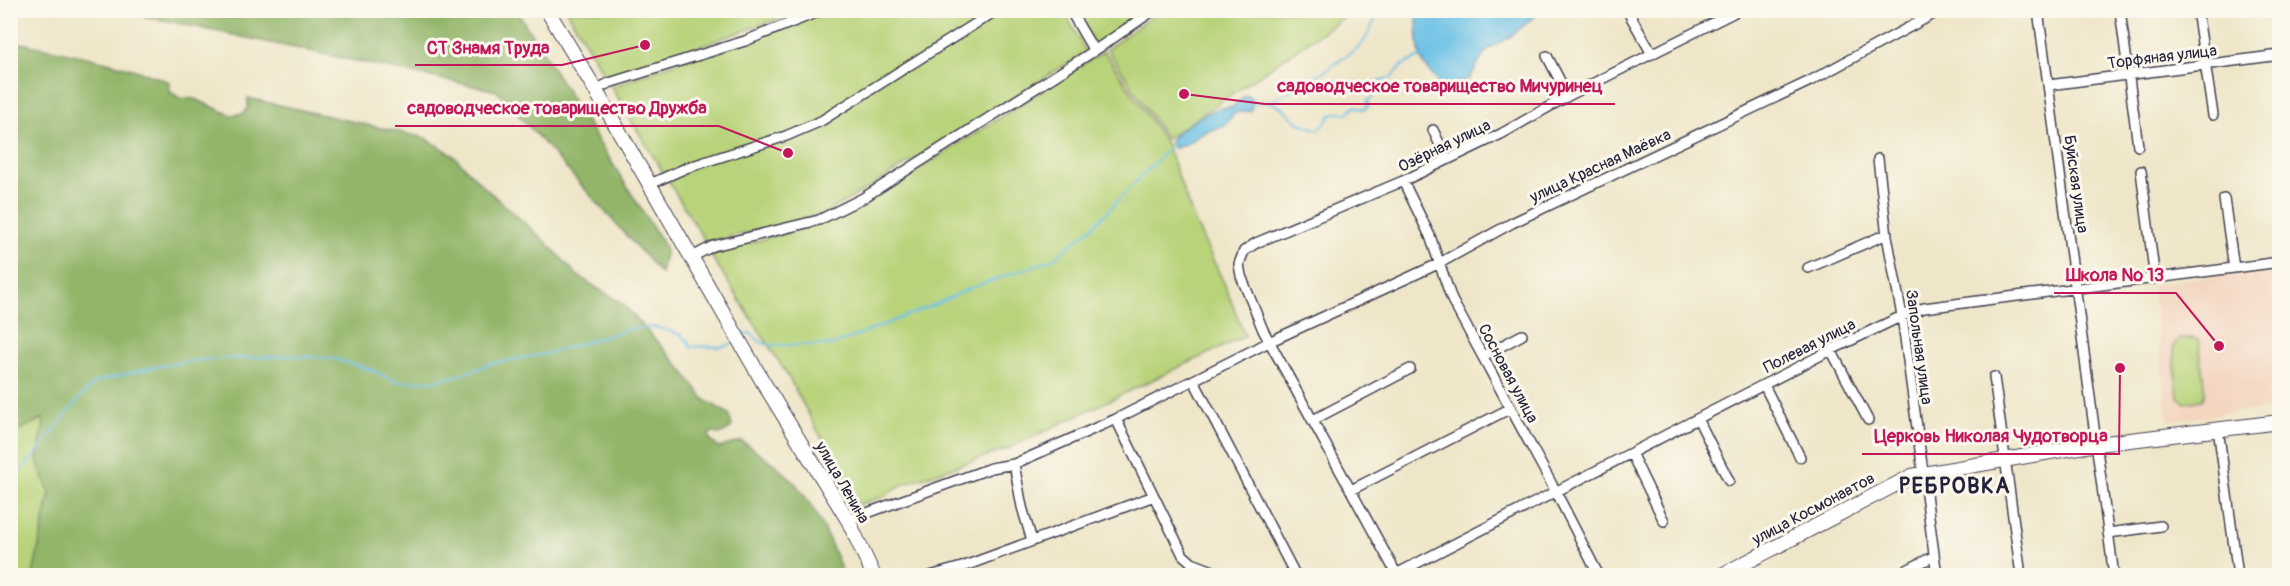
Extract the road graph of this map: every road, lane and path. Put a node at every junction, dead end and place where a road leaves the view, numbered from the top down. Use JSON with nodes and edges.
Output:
{"nodes":[{"id":1,"x":823,"y":10,"type":"edge"},
{"id":2,"x":997,"y":10,"type":"edge"},
{"id":3,"x":1070,"y":10,"type":"edge"},
{"id":4,"x":1154,"y":10,"type":"edge"},
{"id":5,"x":1628,"y":10,"type":"edge"},
{"id":6,"x":1739,"y":10,"type":"edge"},
{"id":7,"x":1941,"y":10,"type":"edge"},
{"id":8,"x":2038,"y":10,"type":"edge"},
{"id":9,"x":2120,"y":10,"type":"edge"},
{"id":10,"x":2197,"y":10,"type":"edge"},
{"id":11,"x":548,"y":11,"type":"edge"},
{"id":12,"x":1094,"y":51,"type":"junction"},
{"id":13,"x":1652,"y":54,"type":"junction"},
{"id":14,"x":2280,"y":55,"type":"edge"},
{"id":15,"x":1547,"y":56,"type":"dead end"},
{"id":16,"x":2206,"y":66,"type":"junction"},
{"id":17,"x":2129,"y":75,"type":"junction"},
{"id":18,"x":2049,"y":85,"type":"junction"},
{"id":19,"x":595,"y":90,"type":"junction"},
{"id":20,"x":1568,"y":96,"type":"junction"},
{"id":21,"x":2213,"y":115,"type":"dead end"},
{"id":22,"x":1433,"y":130,"type":"dead end"},
{"id":23,"x":2138,"y":146,"type":"dead end"},
{"id":24,"x":1878,"y":159,"type":"dead end"},
{"id":25,"x":1448,"y":160,"type":"junction"},
{"id":26,"x":2141,"y":171,"type":"dead end"},
{"id":27,"x":1403,"y":181,"type":"junction"},
{"id":28,"x":650,"y":184,"type":"junction"},
{"id":29,"x":2224,"y":199,"type":"dead end"},
{"id":30,"x":1887,"y":234,"type":"junction"},
{"id":31,"x":692,"y":257,"type":"junction"},
{"id":32,"x":2280,"y":262,"type":"edge"},
{"id":33,"x":1438,"y":264,"type":"junction"},
{"id":34,"x":1808,"y":268,"type":"dead end"},
{"id":35,"x":2234,"y":268,"type":"junction"},
{"id":36,"x":2156,"y":279,"type":"junction"},
{"id":37,"x":2077,"y":289,"type":"junction"},
{"id":38,"x":1902,"y":316,"type":"junction"},
{"id":39,"x":1522,"y":335,"type":"dead end"},
{"id":40,"x":1271,"y":341,"type":"junction"},
{"id":41,"x":1831,"y":350,"type":"junction"},
{"id":42,"x":1483,"y":356,"type":"junction"},
{"id":43,"x":1410,"y":369,"type":"dead end"},
{"id":44,"x":1994,"y":377,"type":"dead end"},
{"id":45,"x":1194,"y":381,"type":"junction"},
{"id":46,"x":1764,"y":384,"type":"junction"},
{"id":47,"x":1510,"y":408,"type":"junction"},
{"id":48,"x":1116,"y":419,"type":"junction"},
{"id":49,"x":1698,"y":419,"type":"junction"},
{"id":50,"x":1313,"y":420,"type":"junction"},
{"id":51,"x":1868,"y":420,"type":"dead end"},
{"id":52,"x":2280,"y":422,"type":"edge"},
{"id":53,"x":2218,"y":428,"type":"junction"},
{"id":54,"x":2097,"y":444,"type":"junction"},
{"id":55,"x":1631,"y":453,"type":"junction"},
{"id":56,"x":1800,"y":457,"type":"dead end"},
{"id":57,"x":2006,"y":459,"type":"junction"},
{"id":58,"x":1014,"y":464,"type":"junction"},
{"id":59,"x":1921,"y":473,"type":"junction"},
{"id":60,"x":1730,"y":481,"type":"dead end"},
{"id":61,"x":1351,"y":490,"type":"junction"},
{"id":62,"x":1556,"y":492,"type":"junction"},
{"id":63,"x":1154,"y":496,"type":"junction"},
{"id":64,"x":848,"y":520,"type":"junction"},
{"id":65,"x":1664,"y":521,"type":"dead end"},
{"id":66,"x":2161,"y":526,"type":"dead end"},
{"id":67,"x":2108,"y":533,"type":"junction"},
{"id":68,"x":1032,"y":541,"type":"junction"},
{"id":69,"x":1934,"y":556,"type":"junction"},
{"id":70,"x":2020,"y":568,"type":"dead end"},
{"id":71,"x":1394,"y":574,"type":"edge"},
{"id":72,"x":932,"y":575,"type":"edge"},
{"id":73,"x":874,"y":576,"type":"edge"},
{"id":74,"x":1226,"y":576,"type":"edge"},
{"id":75,"x":1296,"y":576,"type":"edge"},
{"id":76,"x":1599,"y":576,"type":"edge"},
{"id":77,"x":1720,"y":576,"type":"edge"},
{"id":78,"x":1895,"y":576,"type":"edge"},
{"id":79,"x":1936,"y":576,"type":"edge"},
{"id":80,"x":2114,"y":576,"type":"edge"},
{"id":81,"x":2238,"y":576,"type":"edge"}],
"edges":[{"from":1,"to":19,"type":"street"},
{"from":2,"to":28,"type":"street"},
{"from":3,"to":12,"type":"street"},
{"from":4,"to":12,"type":"street"},
{"from":5,"to":13,"type":"street"},
{"from":6,"to":13,"type":"street","name":"Озёрная улица"},
{"from":7,"to":33,"type":"street","name":"улица Красная Маёвка"},
{"from":8,"to":18,"type":"street","name":"Буйская улица"},
{"from":9,"to":17,"type":"street"},
{"from":10,"to":16,"type":"street"},
{"from":11,"to":19,"type":"main road","name":"улица Ленина"},
{"from":12,"to":31,"type":"street"},
{"from":13,"to":20,"type":"street","name":"Озёрная улица"},
{"from":14,"to":16,"type":"street","name":"Торфяная улица"},
{"from":15,"to":20,"type":"street"},
{"from":16,"to":17,"type":"street","name":"Торфяная улица"},
{"from":16,"to":21,"type":"street"},
{"from":17,"to":18,"type":"street","name":"Торфяная улица"},
{"from":17,"to":23,"type":"street"},
{"from":18,"to":37,"type":"street","name":"Буйская улица"},
{"from":19,"to":28,"type":"main road","name":"улица Ленина"},
{"from":20,"to":25,"type":"street","name":"Озёрная улица"},
{"from":22,"to":25,"type":"street"},
{"from":24,"to":30,"type":"street","name":"Запольная улица"},
{"from":25,"to":27,"type":"street","name":"Озёрная улица"},
{"from":26,"to":36,"type":"street"},
{"from":27,"to":33,"type":"street","name":"Сосновая улица"},
{"from":27,"to":40,"type":"street","name":"Озёрная улица"},
{"from":28,"to":31,"type":"main road","name":"улица Ленина"},
{"from":29,"to":35,"type":"street"},
{"from":30,"to":34,"type":"street"},
{"from":30,"to":38,"type":"street","name":"Запольная улица"},
{"from":31,"to":64,"type":"main road","name":"улица Ленина"},
{"from":32,"to":35,"type":"street","name":"Полевая улица"},
{"from":33,"to":40,"type":"street","name":"улица Красная Маёвка"},
{"from":33,"to":42,"type":"street","name":"Сосновая улица"},
{"from":35,"to":36,"type":"street","name":"Полевая улица"},
{"from":36,"to":37,"type":"street","name":"Полевая улица"},
{"from":37,"to":38,"type":"street","name":"Полевая улица"},
{"from":37,"to":54,"type":"street","name":"Буйская улица"},
{"from":38,"to":41,"type":"street","name":"Полевая улица"},
{"from":38,"to":59,"type":"street","name":"Запольная улица"},
{"from":39,"to":42,"type":"street"},
{"from":40,"to":45,"type":"street","name":"улица Красная Маёвка"},
{"from":40,"to":50,"type":"street"},
{"from":41,"to":46,"type":"street","name":"Полевая улица"},
{"from":41,"to":51,"type":"street"},
{"from":42,"to":47,"type":"street","name":"Сосновая улица"},
{"from":43,"to":50,"type":"street"},
{"from":44,"to":57,"type":"street"},
{"from":45,"to":48,"type":"street","name":"улица Красная Маёвка"},
{"from":45,"to":75,"type":"street"},
{"from":46,"to":49,"type":"street","name":"Полевая улица"},
{"from":46,"to":56,"type":"street"},
{"from":47,"to":61,"type":"street"},
{"from":47,"to":62,"type":"street","name":"Сосновая улица"},
{"from":48,"to":58,"type":"street","name":"улица Красная Маёвка"},
{"from":48,"to":63,"type":"street"},
{"from":49,"to":55,"type":"street","name":"Полевая улица"},
{"from":49,"to":60,"type":"street"},
{"from":50,"to":61,"type":"street"},
{"from":52,"to":53,"type":"main road","name":"улица Космонавтов"},
{"from":53,"to":54,"type":"main road","name":"улица Космонавтов"},
{"from":53,"to":81,"type":"street"},
{"from":54,"to":57,"type":"main road","name":"улица Космонавтов"},
{"from":54,"to":67,"type":"street","name":"Буйская улица"},
{"from":55,"to":62,"type":"street","name":"Полевая улица"},
{"from":55,"to":65,"type":"street"},
{"from":57,"to":59,"type":"main road","name":"улица Космонавтов"},
{"from":57,"to":70,"type":"street"},
{"from":58,"to":64,"type":"street","name":"улица Красная Маёвка"},
{"from":58,"to":68,"type":"street"},
{"from":59,"to":69,"type":"street","name":"Запольная улица"},
{"from":59,"to":77,"type":"main road","name":"улица Космонавтов"},
{"from":61,"to":71,"type":"street"},
{"from":62,"to":71,"type":"street","name":"Полевая улица"},
{"from":62,"to":76,"type":"street","name":"Сосновая улица"},
{"from":63,"to":68,"type":"street"},
{"from":63,"to":74,"type":"street"},
{"from":64,"to":73,"type":"main road","name":"улица Ленина"},
{"from":66,"to":67,"type":"street"},
{"from":67,"to":80,"type":"street","name":"Буйская улица"},
{"from":68,"to":72,"type":"street"},
{"from":69,"to":78,"type":"street"},
{"from":69,"to":79,"type":"street","name":"Запольная улица"}]}
